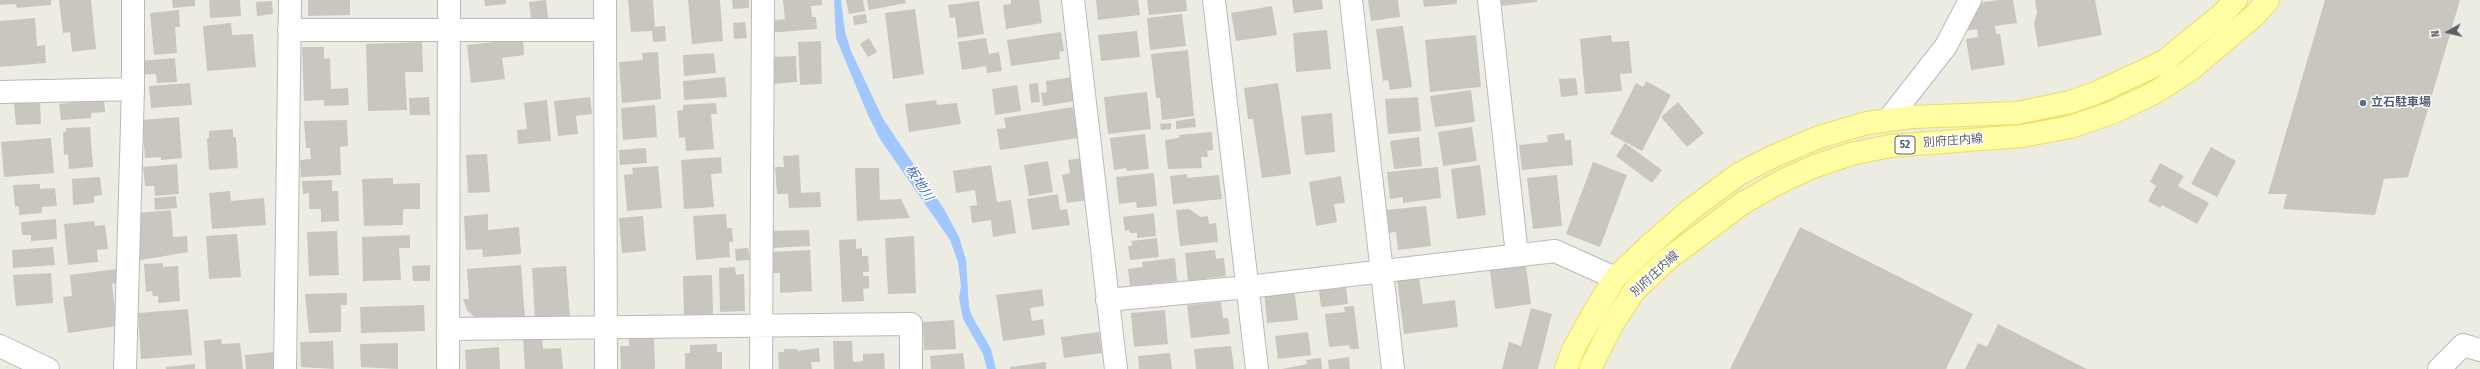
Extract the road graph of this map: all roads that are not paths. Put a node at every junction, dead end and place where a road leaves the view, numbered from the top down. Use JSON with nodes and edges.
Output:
{"nodes":[{"id":1,"x":133,"y":0,"type":"edge"},
{"id":2,"x":290,"y":0,"type":"edge"},
{"id":3,"x":449,"y":0,"type":"edge"},
{"id":4,"x":605,"y":0,"type":"edge"},
{"id":5,"x":763,"y":0,"type":"edge"},
{"id":6,"x":1073,"y":0,"type":"edge"},
{"id":7,"x":1214,"y":0,"type":"edge"},
{"id":8,"x":1351,"y":0,"type":"edge"},
{"id":9,"x":1489,"y":0,"type":"edge"},
{"id":10,"x":1970,"y":0,"type":"edge"},
{"id":11,"x":2236,"y":0,"type":"edge"},
{"id":12,"x":2268,"y":0,"type":"edge"},
{"id":13,"x":289,"y":30,"type":"junction"},
{"id":14,"x":449,"y":30,"type":"junction"},
{"id":15,"x":605,"y":30,"type":"junction"},
{"id":16,"x":134,"y":89,"type":"junction"},
{"id":17,"x":0,"y":92,"type":"edge"},
{"id":18,"x":1888,"y":120,"type":"junction"},
{"id":19,"x":1517,"y":255,"type":"junction"},
{"id":20,"x":1381,"y":272,"type":"junction"},
{"id":21,"x":1615,"y":278,"type":"junction"},
{"id":22,"x":1248,"y":288,"type":"junction"},
{"id":23,"x":1107,"y":300,"type":"junction"},
{"id":24,"x":761,"y":324,"type":"junction"},
{"id":25,"x":606,"y":325,"type":"junction"},
{"id":26,"x":448,"y":328,"type":"junction"},
{"id":27,"x":0,"y":346,"type":"edge"},
{"id":28,"x":2480,"y":350,"type":"edge"},
{"id":29,"x":48,"y":369,"type":"edge"},
{"id":30,"x":124,"y":369,"type":"edge"},
{"id":31,"x":285,"y":369,"type":"edge"},
{"id":32,"x":448,"y":369,"type":"edge"},
{"id":33,"x":606,"y":369,"type":"edge"},
{"id":34,"x":761,"y":369,"type":"edge"},
{"id":35,"x":911,"y":369,"type":"edge"},
{"id":36,"x":1116,"y":369,"type":"edge"},
{"id":37,"x":1257,"y":369,"type":"edge"},
{"id":38,"x":1392,"y":369,"type":"edge"},
{"id":39,"x":1566,"y":369,"type":"edge"},
{"id":40,"x":1590,"y":369,"type":"edge"},
{"id":41,"x":2439,"y":369,"type":"edge"}],
"edges":[{"from":1,"to":16,"type":"street"},
{"from":2,"to":13,"type":"street"},
{"from":3,"to":14,"type":"street"},
{"from":4,"to":15,"type":"street"},
{"from":5,"to":24,"type":"street"},
{"from":6,"to":23,"type":"street"},
{"from":7,"to":22,"type":"street"},
{"from":8,"to":20,"type":"street"},
{"from":9,"to":19,"type":"street"},
{"from":10,"to":18,"type":"street"},
{"from":11,"to":18,"type":"main road","name":"別府庄内線","number":"52"},
{"from":12,"to":40,"type":"main road","name":"別府庄内線","number":"52"},
{"from":13,"to":14,"type":"street"},
{"from":13,"to":31,"type":"street"},
{"from":14,"to":15,"type":"street"},
{"from":14,"to":26,"type":"street"},
{"from":15,"to":25,"type":"street"},
{"from":16,"to":17,"type":"street"},
{"from":16,"to":30,"type":"street"},
{"from":18,"to":21,"type":"main road","name":"別府庄内線","number":"52"},
{"from":19,"to":20,"type":"street"},
{"from":19,"to":21,"type":"street"},
{"from":20,"to":22,"type":"street"},
{"from":20,"to":38,"type":"street"},
{"from":21,"to":39,"type":"main road","name":"別府庄内線","number":"52"},
{"from":22,"to":23,"type":"street"},
{"from":22,"to":37,"type":"street"},
{"from":23,"to":36,"type":"street"},
{"from":24,"to":25,"type":"street"},
{"from":24,"to":34,"type":"street"},
{"from":24,"to":35,"type":"street"},
{"from":25,"to":26,"type":"street"},
{"from":25,"to":33,"type":"street"},
{"from":26,"to":32,"type":"street"},
{"from":27,"to":29,"type":"street"},
{"from":28,"to":41,"type":"street"}]}
